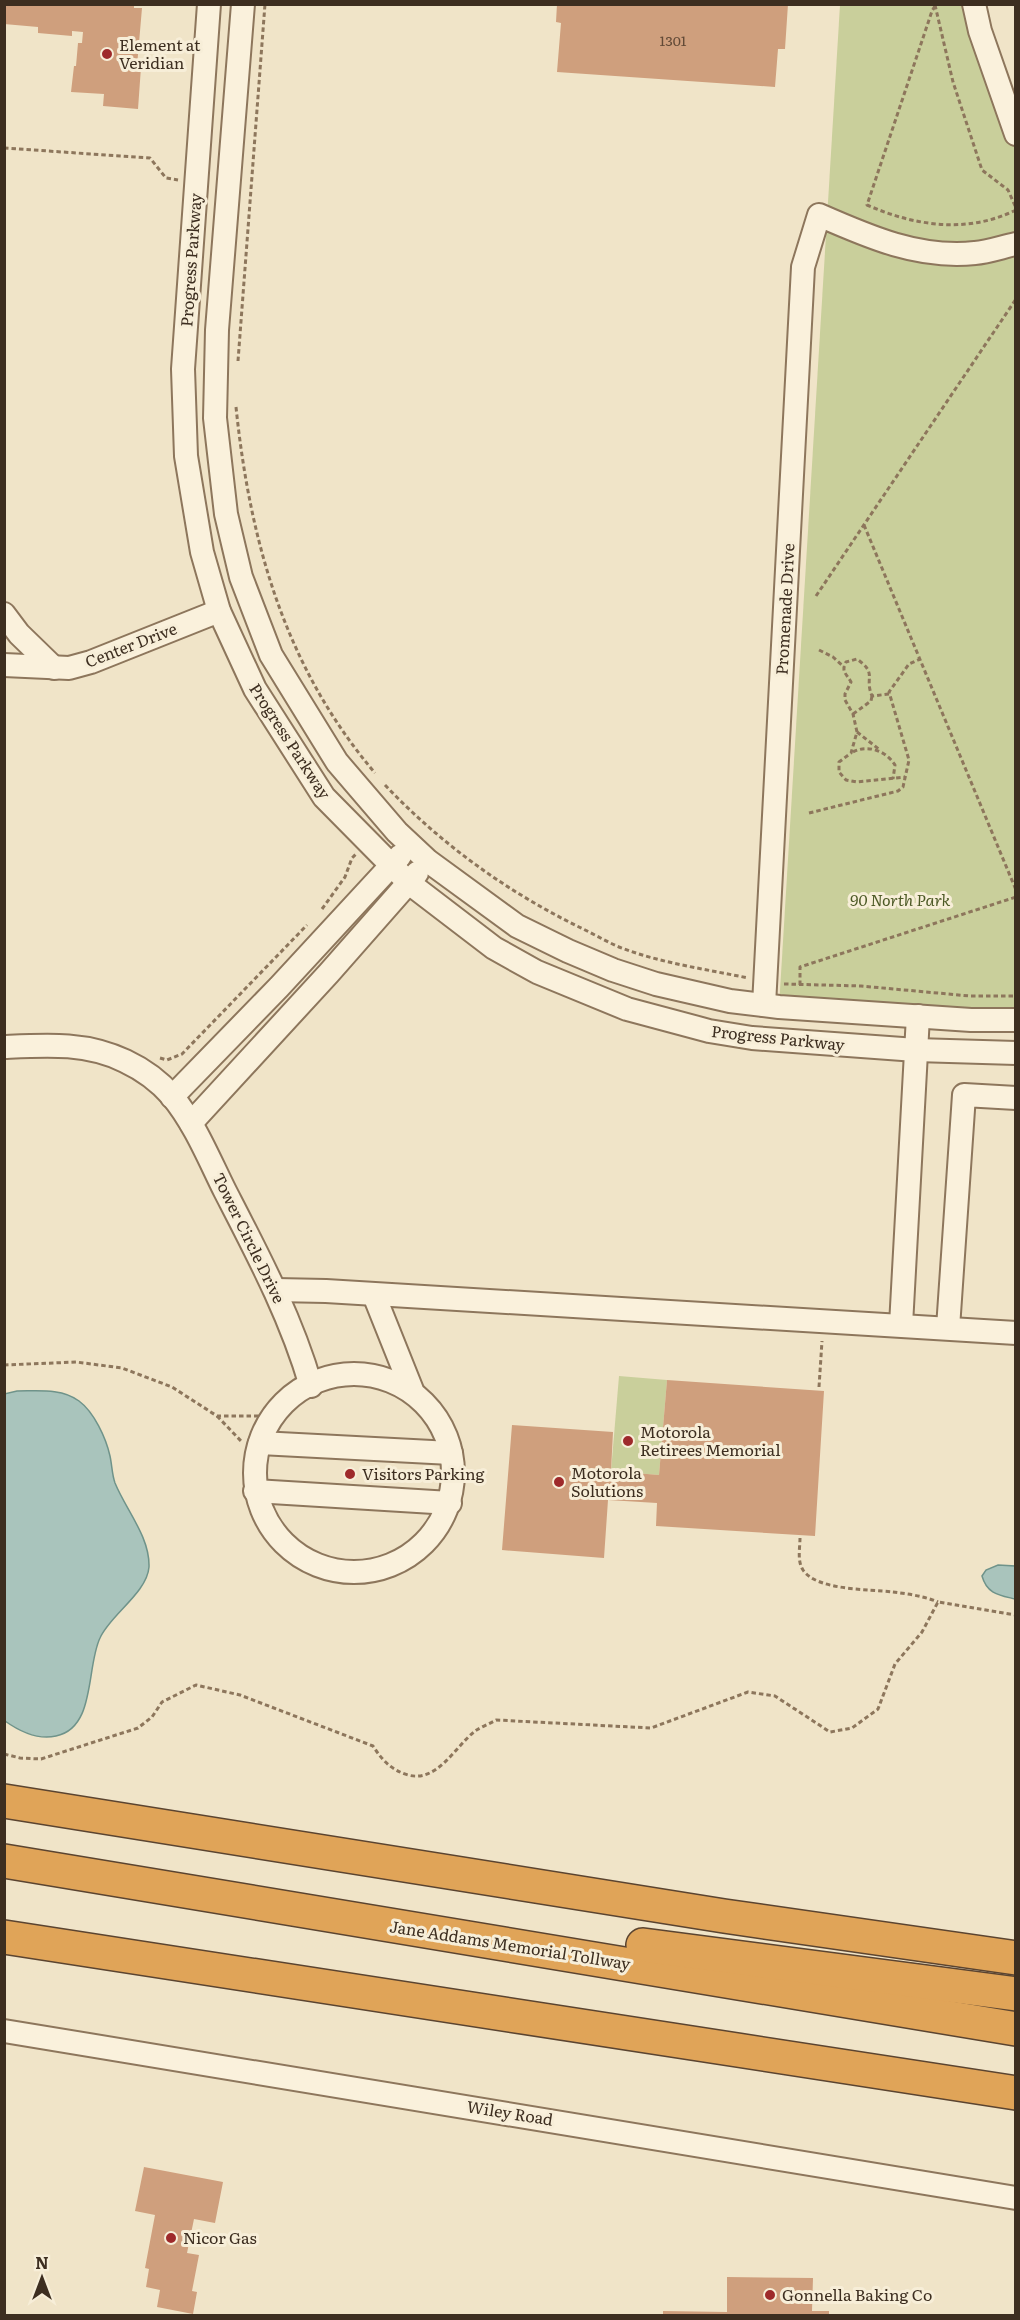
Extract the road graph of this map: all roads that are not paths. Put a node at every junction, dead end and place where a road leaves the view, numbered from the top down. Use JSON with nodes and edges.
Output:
{"nodes":[{"id":1,"x":209,"y":4,"type":"edge"},
{"id":2,"x":243,"y":4,"type":"edge"},
{"id":3,"x":974,"y":4,"type":"edge"},
{"id":4,"x":1016,"y":134,"type":"edge"},
{"id":5,"x":199,"y":140,"type":"junction"},
{"id":6,"x":233,"y":142,"type":"junction"},
{"id":7,"x":1016,"y":244,"type":"edge"},
{"id":8,"x":219,"y":611,"type":"junction"},
{"id":9,"x":4,"y":614,"type":"edge"},
{"id":10,"x":4,"y":665,"type":"edge"},
{"id":11,"x":54,"y":668,"type":"junction"},
{"id":12,"x":411,"y":844,"type":"junction"},
{"id":13,"x":428,"y":861,"type":"junction"},
{"id":14,"x":390,"y":867,"type":"junction"},
{"id":15,"x":408,"y":883,"type":"junction"},
{"id":16,"x":764,"y":1005,"type":"junction"},
{"id":17,"x":918,"y":1016,"type":"junction"},
{"id":18,"x":1016,"y":1020,"type":"edge"},
{"id":19,"x":4,"y":1047,"type":"edge"},
{"id":20,"x":916,"y":1050,"type":"junction"},
{"id":21,"x":1016,"y":1053,"type":"edge"},
{"id":22,"x":172,"y":1097,"type":"junction"},
{"id":23,"x":1016,"y":1098,"type":"edge"},
{"id":24,"x":191,"y":1124,"type":"junction"},
{"id":25,"x":276,"y":1290,"type":"junction"},
{"id":26,"x":374,"y":1295,"type":"junction"},
{"id":27,"x":901,"y":1324,"type":"junction"},
{"id":28,"x":948,"y":1328,"type":"junction"},
{"id":29,"x":1016,"y":1333,"type":"edge"},
{"id":30,"x":311,"y":1386,"type":"junction"},
{"id":31,"x":412,"y":1390,"type":"junction"},
{"id":32,"x":259,"y":1450,"type":"junction"},
{"id":33,"x":451,"y":1453,"type":"junction"},
{"id":34,"x":255,"y":1491,"type":"junction"},
{"id":35,"x":450,"y":1503,"type":"junction"},
{"id":36,"x":4,"y":1801,"type":"edge"},
{"id":37,"x":6,"y":1861,"type":"edge"},
{"id":38,"x":4,"y":1937,"type":"edge"},
{"id":39,"x":1016,"y":1958,"type":"edge"},
{"id":40,"x":1016,"y":1995,"type":"edge"},
{"id":41,"x":1016,"y":2029,"type":"edge"},
{"id":42,"x":4,"y":2031,"type":"edge"},
{"id":43,"x":1016,"y":2093,"type":"edge"},
{"id":44,"x":1016,"y":2198,"type":"edge"}],
"edges":[{"from":1,"to":5,"type":"street","name":"Progress Parkway"},
{"from":2,"to":6,"type":"street","name":"Progress Parkway"},
{"from":3,"to":4,"type":"street"},
{"from":5,"to":6,"type":"street"},
{"from":5,"to":8,"type":"street","name":"Progress Parkway"},
{"from":6,"to":12,"type":"street","name":"Progress Parkway"},
{"from":7,"to":16,"type":"street","name":"Promenade Drive"},
{"from":8,"to":11,"type":"street","name":"Center Drive"},
{"from":8,"to":14,"type":"street","name":"Progress Parkway"},
{"from":9,"to":11,"type":"street"},
{"from":10,"to":11,"type":"street","name":"Center Drive"},
{"from":12,"to":13,"type":"street","name":"Progress Parkway"},
{"from":12,"to":14,"type":"street"},
{"from":13,"to":15,"type":"street"},
{"from":13,"to":16,"type":"street","name":"Progress Parkway"},
{"from":14,"to":15,"type":"street","name":"Progress Parkway"},
{"from":14,"to":22,"type":"street"},
{"from":15,"to":20,"type":"street","name":"Progress Parkway"},
{"from":15,"to":24,"type":"street"},
{"from":16,"to":17,"type":"street","name":"Progress Parkway"},
{"from":17,"to":18,"type":"street","name":"Progress Parkway"},
{"from":17,"to":20,"type":"street"},
{"from":19,"to":22,"type":"street","name":"Tower Circle Drive"},
{"from":20,"to":21,"type":"street","name":"Progress Parkway"},
{"from":20,"to":27,"type":"street"},
{"from":22,"to":24,"type":"street","name":"Tower Circle Drive"},
{"from":23,"to":28,"type":"street"},
{"from":24,"to":25,"type":"street","name":"Tower Circle Drive"},
{"from":25,"to":26,"type":"street"},
{"from":25,"to":30,"type":"street","name":"Tower Circle Drive"},
{"from":26,"to":27,"type":"street"},
{"from":26,"to":31,"type":"street"},
{"from":27,"to":28,"type":"street"},
{"from":28,"to":29,"type":"street"},
{"from":30,"to":31,"type":"street"},
{"from":30,"to":32,"type":"street"},
{"from":31,"to":33,"type":"street"},
{"from":32,"to":33,"type":"street"},
{"from":32,"to":34,"type":"street"},
{"from":33,"to":35,"type":"street"},
{"from":34,"to":35,"type":"street"},
{"from":34,"to":35,"type":"street"},
{"from":36,"to":39,"type":"highway"},
{"from":37,"to":40,"type":"highway"},
{"from":37,"to":41,"type":"highway","name":"Jane Addams Memorial Tollway"},
{"from":38,"to":43,"type":"highway"},
{"from":42,"to":44,"type":"street","name":"Wiley Road"}]}
